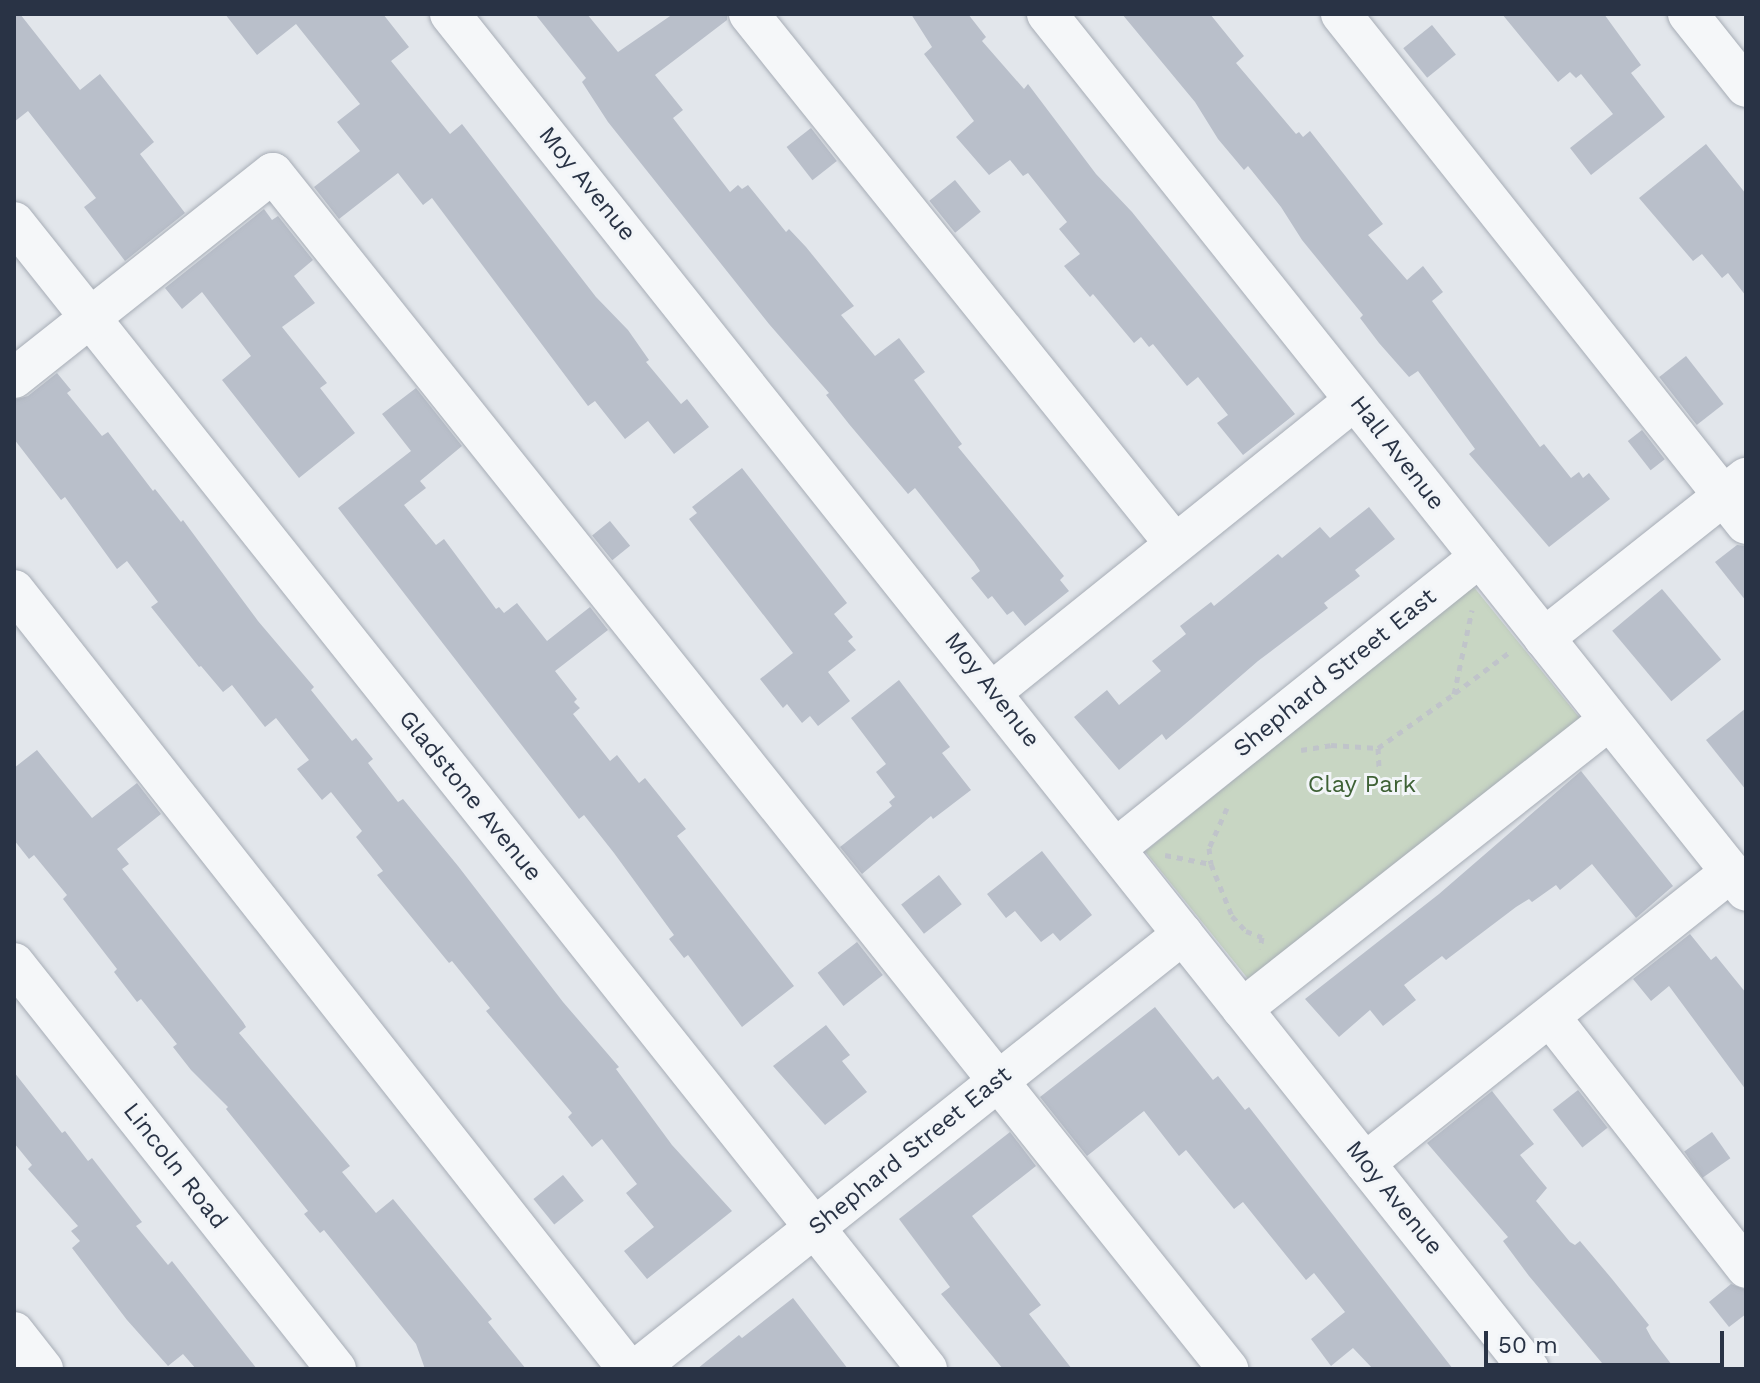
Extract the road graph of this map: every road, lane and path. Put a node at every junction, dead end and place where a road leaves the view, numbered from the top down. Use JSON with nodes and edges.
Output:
{"nodes":[{"id":1,"x":450,"y":14,"type":"edge"},
{"id":2,"x":749,"y":14,"type":"edge"},
{"id":3,"x":1047,"y":14,"type":"edge"},
{"id":4,"x":1341,"y":14,"type":"edge"},
{"id":5,"x":1688,"y":14,"type":"edge"},
{"id":6,"x":1746,"y":87,"type":"edge"},
{"id":7,"x":14,"y":222,"type":"edge"},
{"id":8,"x":89,"y":319,"type":"junction"},
{"id":9,"x":14,"y":378,"type":"edge"},
{"id":10,"x":1355,"y":400,"type":"junction"},
{"id":11,"x":1738,"y":499,"type":"edge"},
{"id":12,"x":1175,"y":544,"type":"junction"},
{"id":13,"x":1480,"y":557,"type":"junction"},
{"id":14,"x":14,"y":590,"type":"edge"},
{"id":15,"x":1473,"y":604,"type":"dead end"},
{"id":16,"x":1531,"y":642,"type":"junction"},
{"id":17,"x":993,"y":691,"type":"junction"},
{"id":18,"x":1454,"y":694,"type":"junction"},
{"id":19,"x":1609,"y":720,"type":"junction"},
{"id":20,"x":1378,"y":748,"type":"junction"},
{"id":21,"x":1292,"y":757,"type":"dead end"},
{"id":22,"x":1379,"y":770,"type":"dead end"},
{"id":23,"x":1231,"y":801,"type":"dead end"},
{"id":24,"x":1115,"y":849,"type":"junction"},
{"id":25,"x":1158,"y":854,"type":"dead end"},
{"id":26,"x":1211,"y":864,"type":"junction"},
{"id":27,"x":1738,"y":882,"type":"edge"},
{"id":28,"x":1183,"y":934,"type":"junction"},
{"id":29,"x":1258,"y":961,"type":"dead end"},
{"id":30,"x":14,"y":963,"type":"edge"},
{"id":31,"x":1242,"y":1009,"type":"junction"},
{"id":32,"x":1551,"y":1018,"type":"junction"},
{"id":33,"x":998,"y":1081,"type":"junction"},
{"id":34,"x":1365,"y":1163,"type":"junction"},
{"id":35,"x":814,"y":1228,"type":"junction"},
{"id":36,"x":1746,"y":1268,"type":"edge"},
{"id":37,"x":14,"y":1332,"type":"edge"},
{"id":38,"x":43,"y":1369,"type":"edge"},
{"id":39,"x":336,"y":1369,"type":"edge"},
{"id":40,"x":628,"y":1369,"type":"edge"},
{"id":41,"x":637,"y":1369,"type":"edge"},
{"id":42,"x":927,"y":1369,"type":"edge"},
{"id":43,"x":1228,"y":1369,"type":"edge"},
{"id":44,"x":1529,"y":1369,"type":"edge"}],
"edges":[{"from":1,"to":17,"type":"street","name":"Moy Avenue"},
{"from":2,"to":12,"type":"street"},
{"from":3,"to":10,"type":"street","name":"Hall Avenue"},
{"from":4,"to":11,"type":"street"},
{"from":5,"to":6,"type":"street"},
{"from":7,"to":8,"type":"street","name":"Gladstone Avenue"},
{"from":8,"to":9,"type":"street"},
{"from":8,"to":33,"type":"street"},
{"from":8,"to":35,"type":"street","name":"Gladstone Avenue"},
{"from":10,"to":12,"type":"street"},
{"from":10,"to":13,"type":"street","name":"Hall Avenue"},
{"from":11,"to":16,"type":"street"},
{"from":12,"to":17,"type":"street"},
{"from":13,"to":16,"type":"street","name":"Hall Avenue"},
{"from":13,"to":24,"type":"street","name":"Shephard Street East"},
{"from":14,"to":40,"type":"street"},
{"from":15,"to":18,"type":"path"},
{"from":16,"to":18,"type":"path"},
{"from":16,"to":19,"type":"street","name":"Hall Avenue"},
{"from":17,"to":24,"type":"street","name":"Moy Avenue"},
{"from":18,"to":20,"type":"path"},
{"from":19,"to":27,"type":"street","name":"Hall Avenue"},
{"from":19,"to":31,"type":"street"},
{"from":20,"to":21,"type":"path"},
{"from":20,"to":22,"type":"path"},
{"from":23,"to":26,"type":"path"},
{"from":24,"to":28,"type":"street","name":"Moy Avenue"},
{"from":25,"to":26,"type":"path"},
{"from":26,"to":29,"type":"path"},
{"from":27,"to":32,"type":"street"},
{"from":28,"to":31,"type":"street","name":"Moy Avenue"},
{"from":28,"to":33,"type":"street","name":"Shephard Street East"},
{"from":30,"to":39,"type":"street","name":"Lincoln Road"},
{"from":31,"to":34,"type":"street","name":"Moy Avenue"},
{"from":32,"to":34,"type":"street"},
{"from":32,"to":36,"type":"street"},
{"from":33,"to":35,"type":"street","name":"Shephard Street East"},
{"from":33,"to":43,"type":"street"},
{"from":34,"to":44,"type":"street","name":"Moy Avenue"},
{"from":35,"to":41,"type":"street","name":"Shephard Street East"},
{"from":35,"to":42,"type":"street","name":"Gladstone Avenue"},
{"from":37,"to":38,"type":"street"}]}
